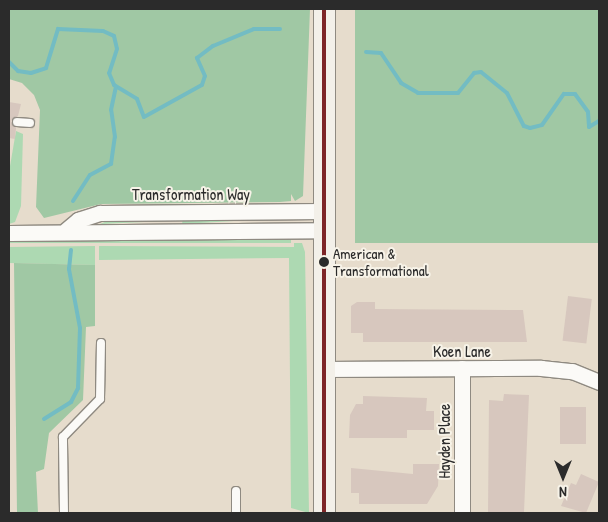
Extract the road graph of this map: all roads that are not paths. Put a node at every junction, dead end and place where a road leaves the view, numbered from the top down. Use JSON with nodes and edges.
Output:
{"nodes":[{"id":1,"x":324,"y":9,"type":"edge"},
{"id":2,"x":17,"y":122,"type":"dead end"},
{"id":3,"x":30,"y":123,"type":"dead end"},
{"id":4,"x":322,"y":220,"type":"junction"},
{"id":5,"x":9,"y":233,"type":"edge"},
{"id":6,"x":101,"y":343,"type":"dead end"},
{"id":7,"x":462,"y":368,"type":"junction"},
{"id":8,"x":323,"y":369,"type":"junction"},
{"id":9,"x":599,"y":382,"type":"edge"},
{"id":10,"x":236,"y":491,"type":"dead end"},
{"id":11,"x":64,"y":513,"type":"edge"},
{"id":12,"x":236,"y":513,"type":"edge"},
{"id":13,"x":324,"y":513,"type":"edge"},
{"id":14,"x":462,"y":513,"type":"edge"}],
"edges":[{"from":1,"to":4,"type":"street"},
{"from":2,"to":3,"type":"lane"},
{"from":4,"to":5,"type":"street"},
{"from":4,"to":8,"type":"street"},
{"from":6,"to":11,"type":"lane"},
{"from":7,"to":8,"type":"street","name":"Koen Lane"},
{"from":7,"to":9,"type":"street","name":"Koen Lane"},
{"from":7,"to":14,"type":"street","name":"Hayden Place"},
{"from":8,"to":13,"type":"street"},
{"from":10,"to":12,"type":"lane"}]}
